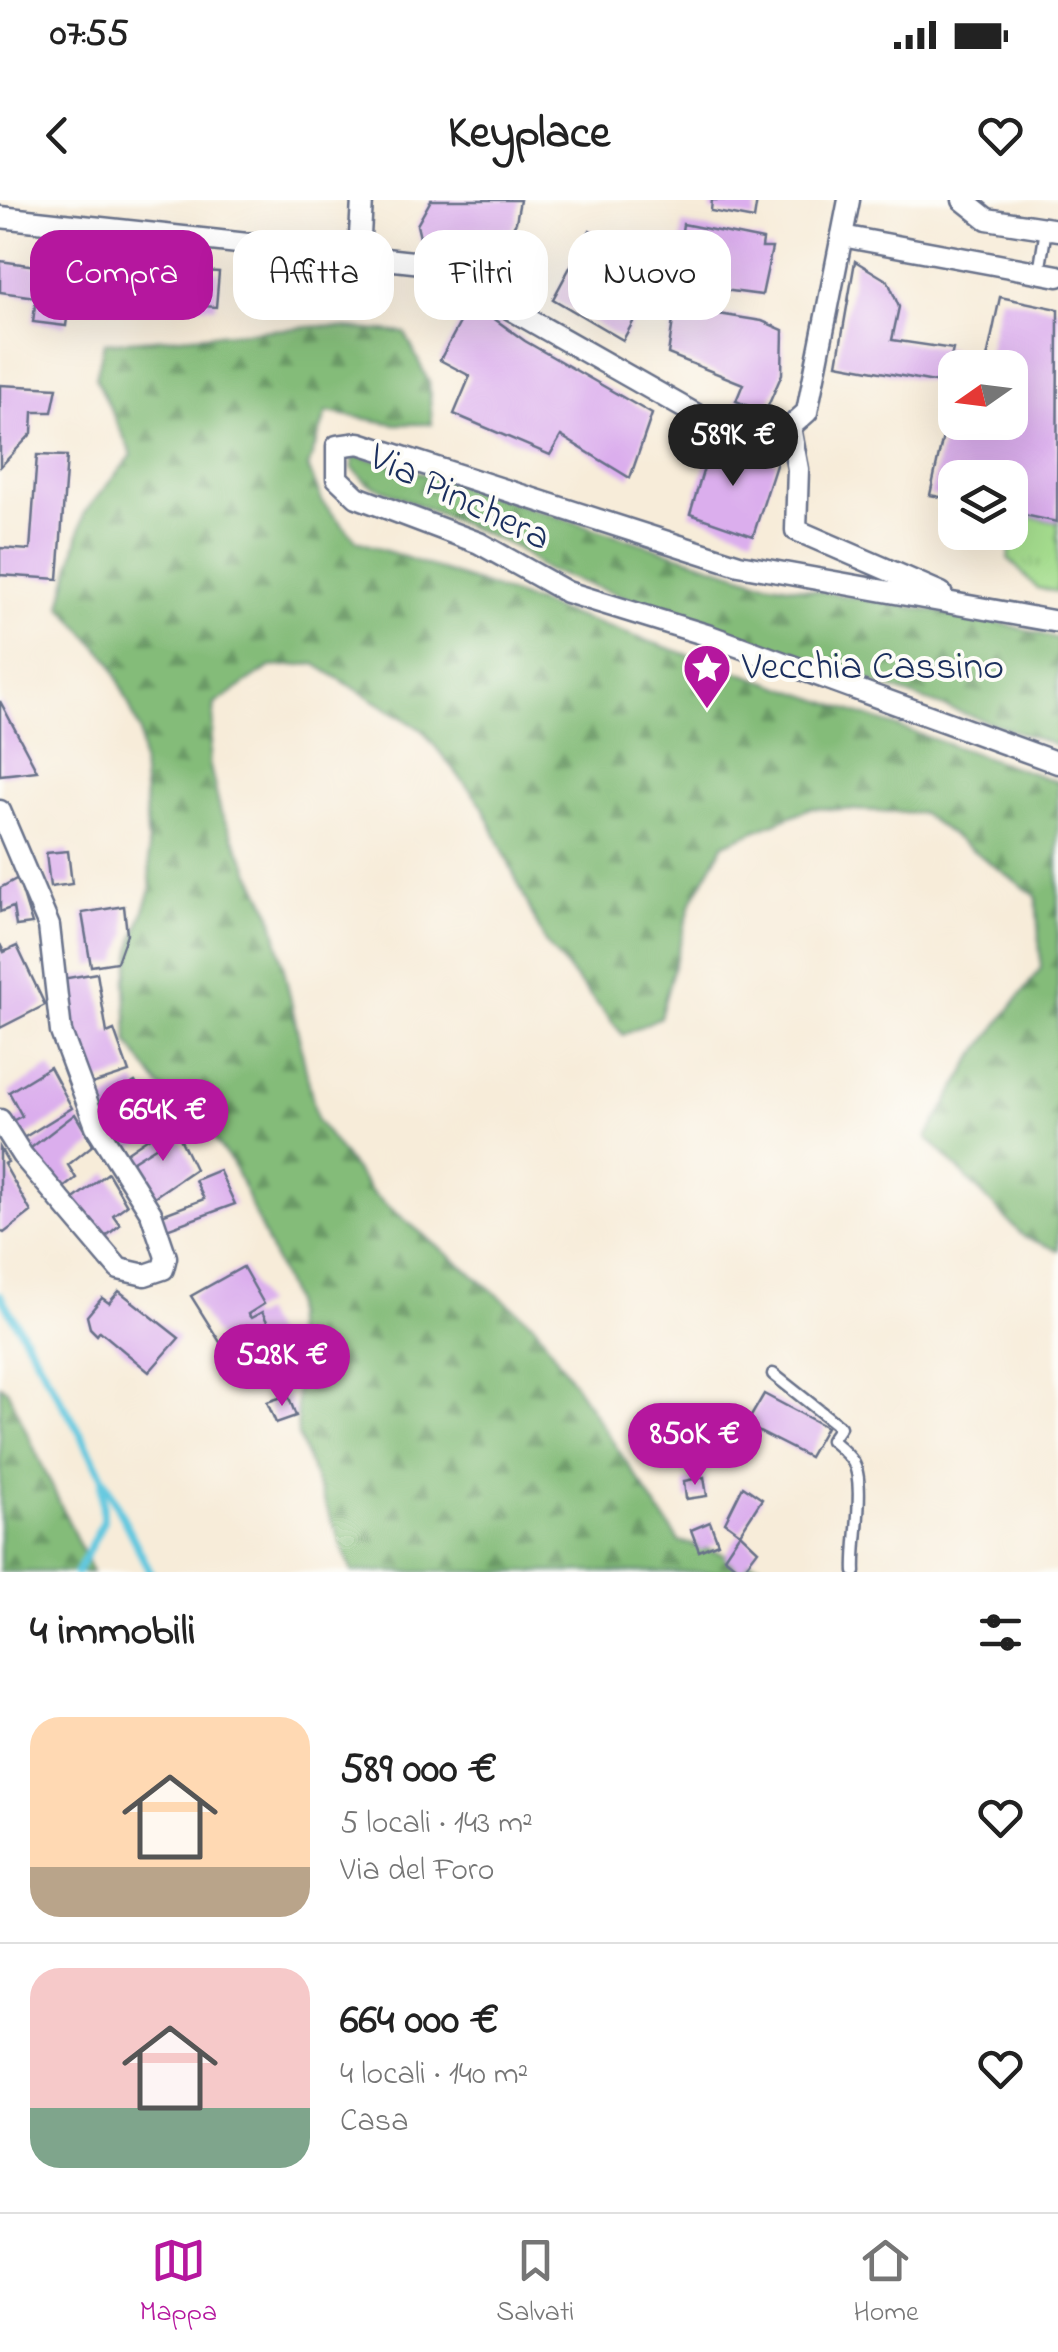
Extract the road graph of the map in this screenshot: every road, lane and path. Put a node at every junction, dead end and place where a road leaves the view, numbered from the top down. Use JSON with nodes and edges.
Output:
{"nodes":[{"id":1,"x":362,"y":200,"type":"edge"},
{"id":2,"x":849,"y":200,"type":"edge"},
{"id":3,"x":963,"y":200,"type":"edge"},
{"id":4,"x":0,"y":217,"type":"edge"},
{"id":5,"x":1052,"y":229,"type":"edge"},
{"id":6,"x":360,"y":230,"type":"edge"},
{"id":7,"x":842,"y":236,"type":"junction"},
{"id":8,"x":233,"y":241,"type":"edge"},
{"id":9,"x":394,"y":259,"type":"edge"},
{"id":10,"x":1048,"y":274,"type":"edge"},
{"id":11,"x":790,"y":427,"type":"junction"},
{"id":12,"x":964,"y":604,"type":"junction"},
{"id":13,"x":1058,"y":622,"type":"edge"},
{"id":14,"x":1058,"y":762,"type":"edge"},
{"id":15,"x":0,"y":811,"type":"edge"},
{"id":16,"x":0,"y":1120,"type":"edge"},
{"id":17,"x":772,"y":1374,"type":"dead end"},
{"id":18,"x":855,"y":1572,"type":"edge"}],
"edges":[{"from":1,"to":6,"type":"street"},
{"from":2,"to":7,"type":"street"},
{"from":3,"to":5,"type":"street"},
{"from":4,"to":8,"type":"street"},
{"from":5,"to":10,"type":"lane"},
{"from":7,"to":10,"type":"street"},
{"from":7,"to":11,"type":"street"},
{"from":9,"to":11,"type":"street"},
{"from":11,"to":12,"type":"street"},
{"from":12,"to":13,"type":"street","name":"Via Pinchera"},
{"from":12,"to":14,"type":"street","name":"Via Pinchera"},
{"from":15,"to":16,"type":"street"},
{"from":17,"to":18,"type":"lane"}]}
